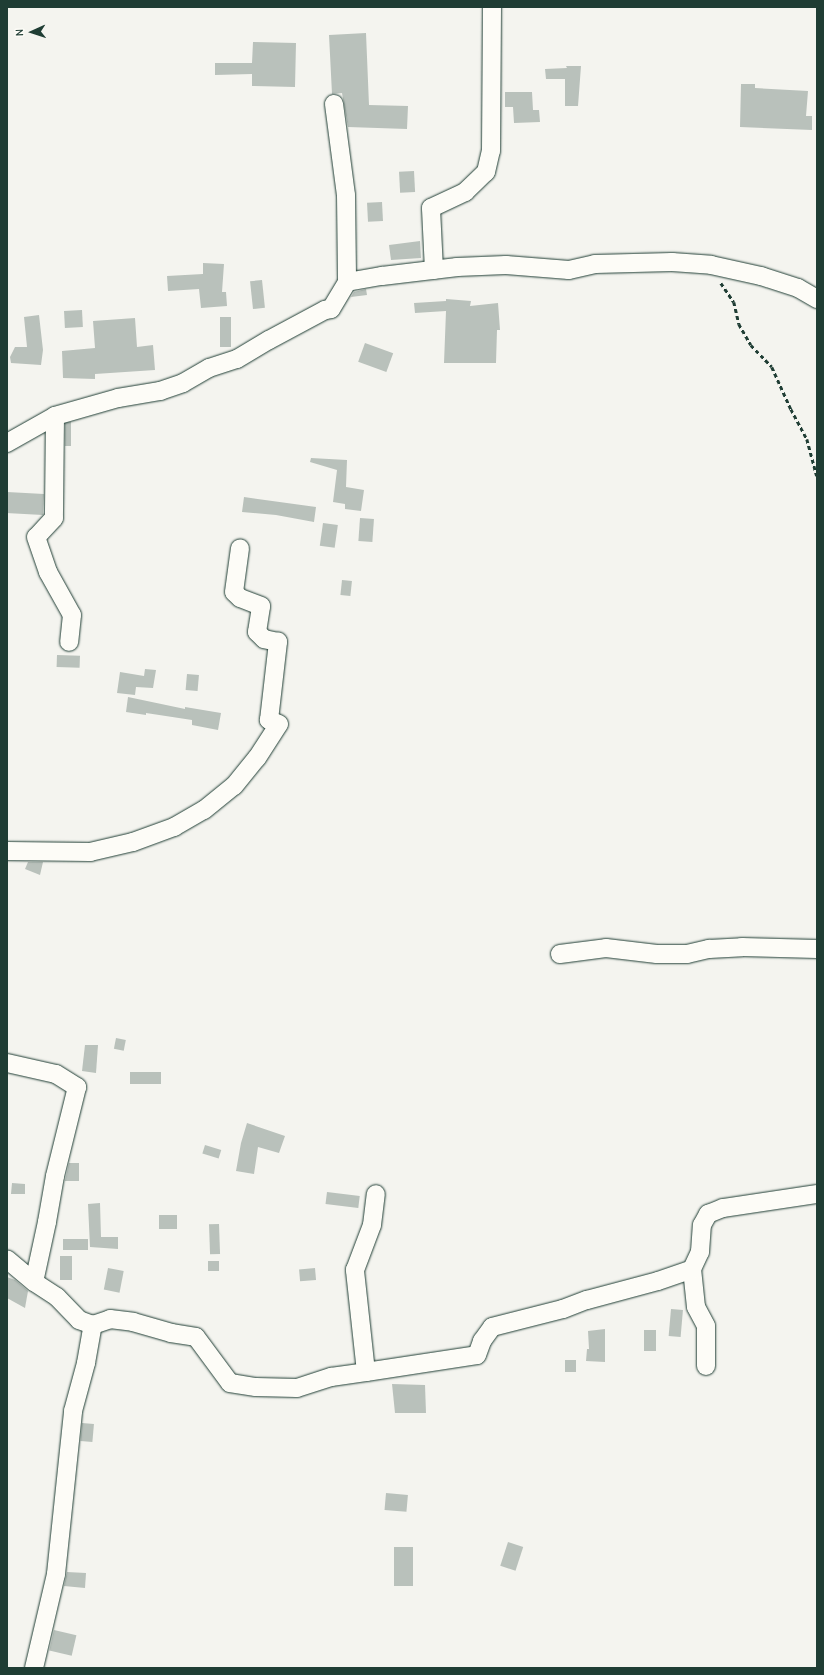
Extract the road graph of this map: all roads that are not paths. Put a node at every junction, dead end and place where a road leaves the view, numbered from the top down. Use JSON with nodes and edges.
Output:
{"nodes":[{"id":1,"x":492,"y":7,"type":"edge"},
{"id":2,"x":334,"y":104,"type":"dead end"},
{"id":3,"x":434,"y":270,"type":"junction"},
{"id":4,"x":347,"y":282,"type":"junction"},
{"id":5,"x":817,"y":299,"type":"edge"},
{"id":6,"x":55,"y":416,"type":"junction"},
{"id":7,"x":7,"y":443,"type":"edge"},
{"id":8,"x":240,"y":548,"type":"dead end"},
{"id":9,"x":69,"y":642,"type":"dead end"},
{"id":10,"x":7,"y":851,"type":"edge"},
{"id":11,"x":817,"y":948,"type":"edge"},
{"id":12,"x":560,"y":954,"type":"dead end"},
{"id":13,"x":7,"y":1063,"type":"edge"},
{"id":14,"x":376,"y":1194,"type":"dead end"},
{"id":15,"x":817,"y":1194,"type":"edge"},
{"id":16,"x":7,"y":1259,"type":"edge"},
{"id":17,"x":692,"y":1269,"type":"junction"},
{"id":18,"x":34,"y":1282,"type":"junction"},
{"id":19,"x":93,"y":1325,"type":"junction"},
{"id":20,"x":706,"y":1366,"type":"dead end"},
{"id":21,"x":366,"y":1372,"type":"junction"},
{"id":22,"x":34,"y":1668,"type":"edge"}],
"edges":[{"from":1,"to":3,"type":"street"},
{"from":2,"to":4,"type":"street"},
{"from":3,"to":4,"type":"street"},
{"from":3,"to":5,"type":"street"},
{"from":4,"to":6,"type":"street"},
{"from":6,"to":7,"type":"street"},
{"from":6,"to":9,"type":"street"},
{"from":8,"to":10,"type":"street"},
{"from":11,"to":12,"type":"street"},
{"from":13,"to":18,"type":"street"},
{"from":14,"to":21,"type":"street"},
{"from":15,"to":17,"type":"street"},
{"from":16,"to":18,"type":"street"},
{"from":17,"to":20,"type":"street"},
{"from":17,"to":21,"type":"street"},
{"from":18,"to":19,"type":"street"},
{"from":19,"to":21,"type":"street"},
{"from":19,"to":22,"type":"street"}]}
